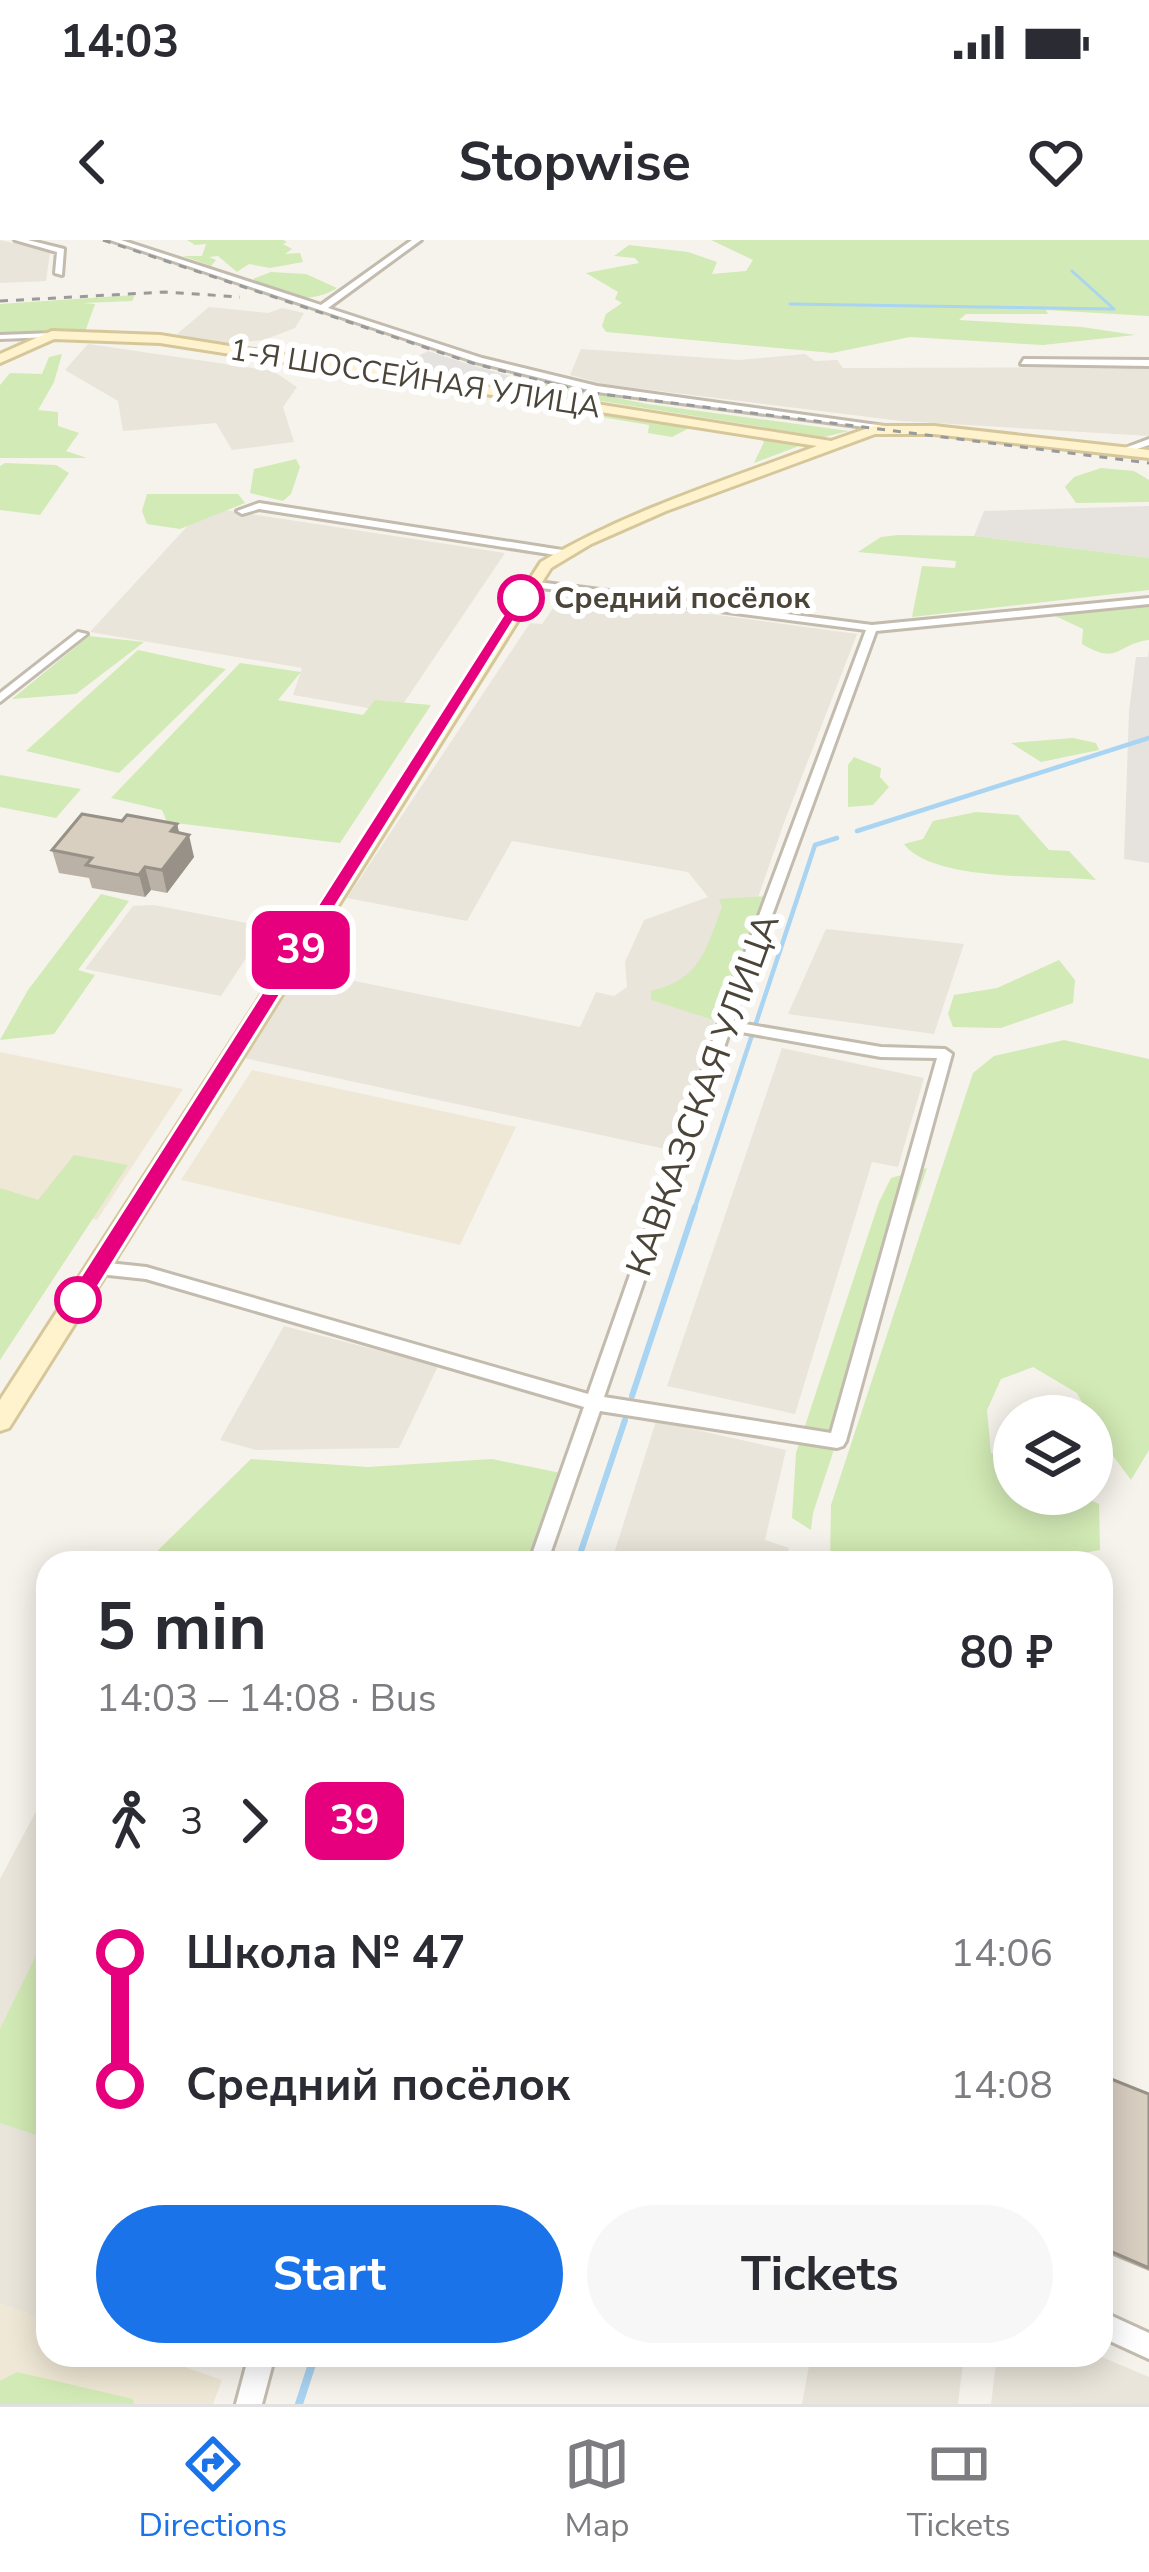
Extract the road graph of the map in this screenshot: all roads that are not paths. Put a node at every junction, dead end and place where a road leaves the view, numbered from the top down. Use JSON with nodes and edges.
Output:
{"nodes":[{"id":1,"x":19,"y":240,"type":"edge"},
{"id":2,"x":115,"y":240,"type":"edge"},
{"id":3,"x":417,"y":240,"type":"edge"},
{"id":4,"x":58,"y":273,"type":"dead end"},
{"id":5,"x":322,"y":308,"type":"junction"},
{"id":6,"x":52,"y":335,"type":"junction"},
{"id":7,"x":0,"y":337,"type":"edge"},
{"id":8,"x":0,"y":359,"type":"edge"},
{"id":9,"x":1024,"y":362,"type":"dead end"},
{"id":10,"x":1149,"y":363,"type":"edge"},
{"id":11,"x":896,"y":428,"type":"junction"},
{"id":12,"x":1149,"y":442,"type":"edge"},
{"id":13,"x":829,"y":444,"type":"junction"},
{"id":14,"x":1122,"y":451,"type":"junction"},
{"id":15,"x":1149,"y":454,"type":"edge"},
{"id":16,"x":242,"y":511,"type":"dead end"},
{"id":17,"x":562,"y":553,"type":"junction"},
{"id":18,"x":530,"y":584,"type":"junction"},
{"id":19,"x":1149,"y":601,"type":"edge"},
{"id":20,"x":872,"y":628,"type":"junction"},
{"id":21,"x":82,"y":634,"type":"dead end"},
{"id":22,"x":0,"y":699,"type":"edge"},
{"id":23,"x":732,"y":1026,"type":"junction"},
{"id":24,"x":99,"y":1268,"type":"junction"},
{"id":25,"x":595,"y":1402,"type":"junction"},
{"id":26,"x":0,"y":1421,"type":"edge"},
{"id":27,"x":542,"y":1551,"type":"edge"},
{"id":28,"x":1113,"y":2330,"type":"edge"},
{"id":29,"x":1149,"y":2346,"type":"edge"},
{"id":30,"x":259,"y":2367,"type":"edge"},
{"id":31,"x":249,"y":2404,"type":"edge"}],
"edges":[{"from":1,"to":4,"type":"street"},
{"from":2,"to":5,"type":"street"},
{"from":3,"to":5,"type":"street"},
{"from":5,"to":11,"type":"street"},
{"from":6,"to":7,"type":"street","name":"1-Я ШОССЕЙНАЯ УЛИЦА"},
{"from":6,"to":8,"type":"street"},
{"from":6,"to":13,"type":"street","name":"1-Я ШОССЕЙНАЯ УЛИЦА"},
{"from":9,"to":10,"type":"street"},
{"from":11,"to":13,"type":"street"},
{"from":11,"to":14,"type":"street"},
{"from":12,"to":14,"type":"street"},
{"from":13,"to":17,"type":"street"},
{"from":14,"to":15,"type":"street"},
{"from":16,"to":17,"type":"street"},
{"from":17,"to":18,"type":"street"},
{"from":18,"to":20,"type":"street"},
{"from":18,"to":24,"type":"street"},
{"from":19,"to":20,"type":"street"},
{"from":20,"to":23,"type":"street","name":"КАВКАЗСКАЯ УЛИЦА"},
{"from":21,"to":22,"type":"street"},
{"from":23,"to":25,"type":"street","name":"КАВКАЗСКАЯ УЛИЦА"},
{"from":23,"to":25,"type":"street"},
{"from":24,"to":25,"type":"street"},
{"from":24,"to":26,"type":"street"},
{"from":25,"to":27,"type":"street","name":"КАВКАЗСКАЯ УЛИЦА"},
{"from":28,"to":29,"type":"street"},
{"from":30,"to":31,"type":"street"}]}
